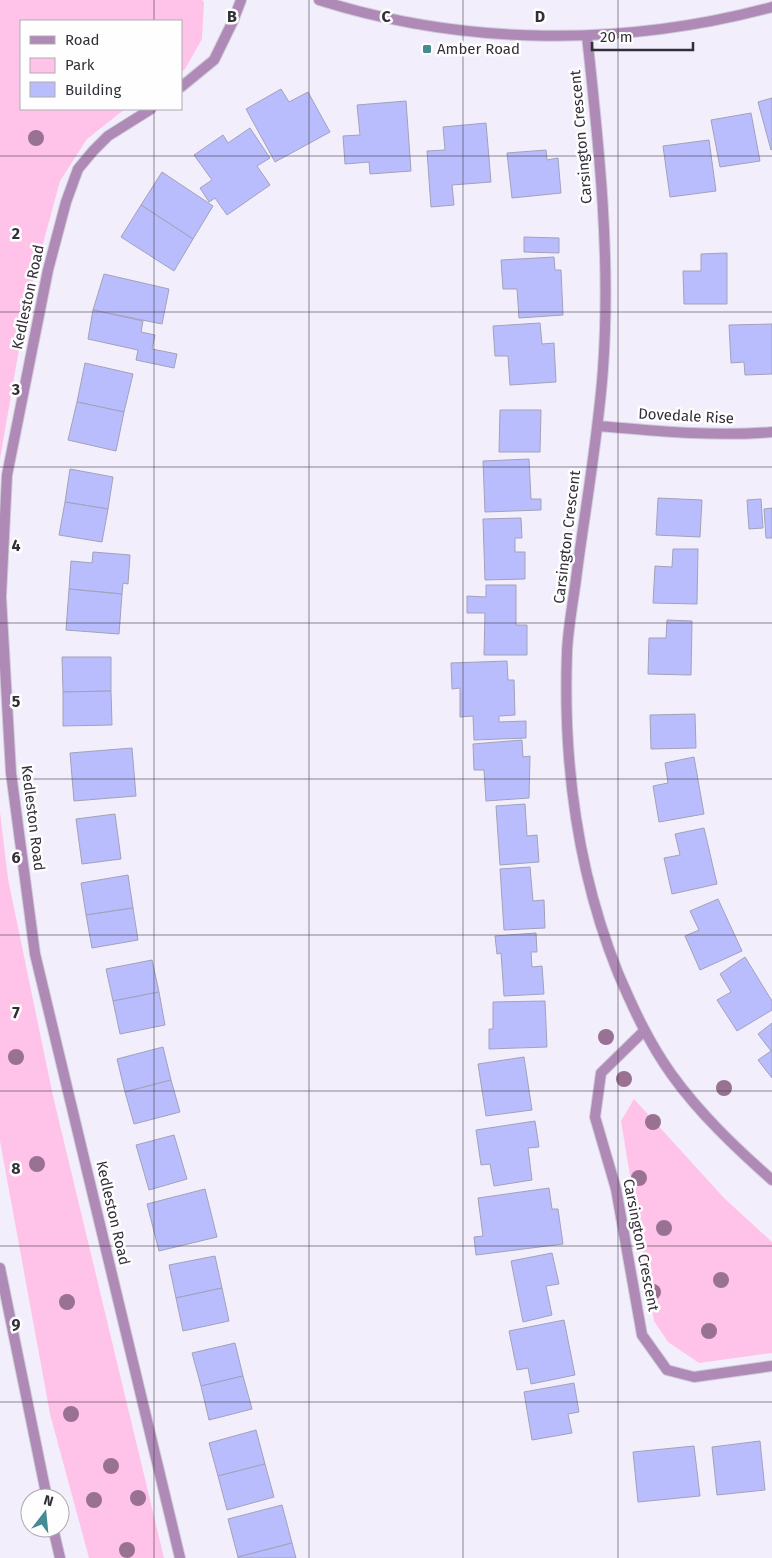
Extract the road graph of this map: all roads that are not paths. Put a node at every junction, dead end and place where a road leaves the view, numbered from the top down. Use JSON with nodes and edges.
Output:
{"nodes":[{"id":1,"x":241,"y":0,"type":"edge"},
{"id":2,"x":318,"y":0,"type":"edge"},
{"id":3,"x":772,"y":7,"type":"edge"},
{"id":4,"x":587,"y":36,"type":"junction"},
{"id":5,"x":182,"y":86,"type":"edge"},
{"id":6,"x":149,"y":110,"type":"edge"},
{"id":7,"x":598,"y":426,"type":"junction"},
{"id":8,"x":772,"y":432,"type":"edge"},
{"id":9,"x":644,"y":1031,"type":"junction"},
{"id":10,"x":772,"y":1180,"type":"edge"},
{"id":11,"x":0,"y":1268,"type":"edge"},
{"id":12,"x":772,"y":1366,"type":"edge"},
{"id":13,"x":45,"y":1488,"type":"edge"},
{"id":14,"x":56,"y":1538,"type":"edge"},
{"id":15,"x":60,"y":1558,"type":"edge"},
{"id":16,"x":180,"y":1558,"type":"edge"}],
"edges":[{"from":1,"to":5,"type":"street"},
{"from":2,"to":4,"type":"street"},
{"from":3,"to":4,"type":"street"},
{"from":4,"to":7,"type":"street","name":"Carsington Crescent"},
{"from":6,"to":16,"type":"street","name":"Kedleston Road"},
{"from":7,"to":8,"type":"street","name":"Dovedale Rise"},
{"from":7,"to":9,"type":"street","name":"Carsington Crescent"},
{"from":9,"to":10,"type":"street","name":"Carsington Crescent"},
{"from":9,"to":12,"type":"street","name":"Carsington Crescent"},
{"from":11,"to":13,"type":"street"},
{"from":14,"to":15,"type":"street"}]}
